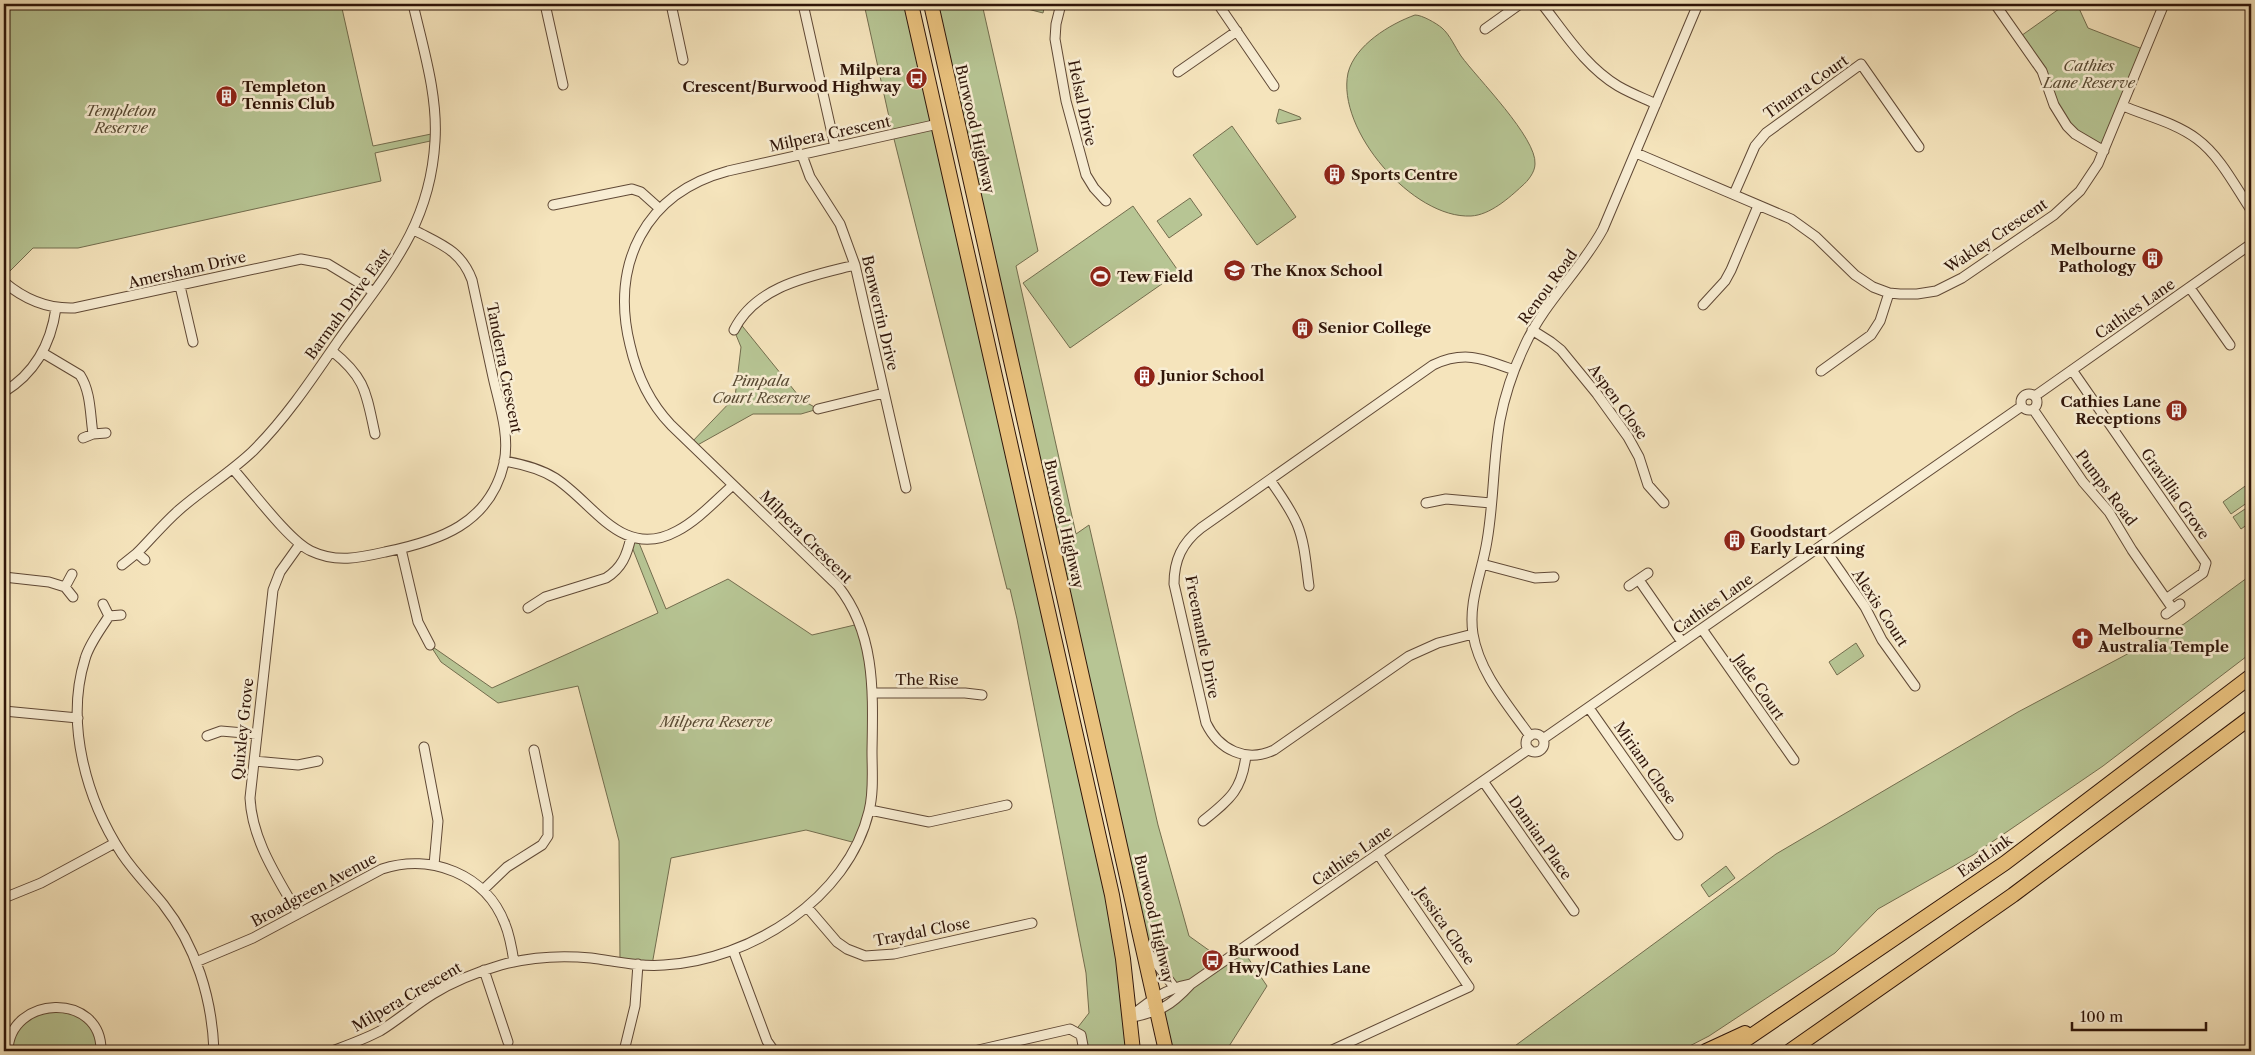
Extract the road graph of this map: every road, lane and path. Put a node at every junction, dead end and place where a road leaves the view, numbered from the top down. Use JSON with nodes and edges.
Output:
{"nodes":[{"id":1,"x":413,"y":4,"type":"edge"},
{"id":2,"x":544,"y":4,"type":"edge"},
{"id":3,"x":671,"y":4,"type":"edge"},
{"id":4,"x":803,"y":4,"type":"edge"},
{"id":5,"x":911,"y":4,"type":"edge"},
{"id":6,"x":931,"y":4,"type":"edge"},
{"id":7,"x":1061,"y":4,"type":"edge"},
{"id":8,"x":1218,"y":4,"type":"edge"},
{"id":9,"x":1520,"y":4,"type":"edge"},
{"id":10,"x":1542,"y":4,"type":"edge"},
{"id":11,"x":1698,"y":4,"type":"edge"},
{"id":12,"x":1995,"y":4,"type":"edge"},
{"id":13,"x":2164,"y":4,"type":"edge"},
{"id":14,"x":1485,"y":29,"type":"dead end"},
{"id":15,"x":1237,"y":31,"type":"junction"},
{"id":16,"x":683,"y":60,"type":"dead end"},
{"id":17,"x":1178,"y":72,"type":"dead end"},
{"id":18,"x":563,"y":85,"type":"dead end"},
{"id":19,"x":1274,"y":86,"type":"dead end"},
{"id":20,"x":1656,"y":104,"type":"junction"},
{"id":21,"x":2123,"y":106,"type":"junction"},
{"id":22,"x":938,"y":124,"type":"junction"},
{"id":23,"x":835,"y":147,"type":"junction"},
{"id":24,"x":1919,"y":147,"type":"dead end"},
{"id":25,"x":2104,"y":151,"type":"junction"},
{"id":26,"x":1636,"y":154,"type":"junction"},
{"id":27,"x":802,"y":155,"type":"junction"},
{"id":28,"x":1734,"y":194,"type":"junction"},
{"id":29,"x":1106,"y":201,"type":"dead end"},
{"id":30,"x":553,"y":205,"type":"dead end"},
{"id":31,"x":1758,"y":206,"type":"junction"},
{"id":32,"x":660,"y":209,"type":"junction"},
{"id":33,"x":2251,"y":210,"type":"edge"},
{"id":34,"x":414,"y":230,"type":"junction"},
{"id":35,"x":2251,"y":244,"type":"edge"},
{"id":36,"x":855,"y":265,"type":"junction"},
{"id":37,"x":4,"y":282,"type":"edge"},
{"id":38,"x":180,"y":286,"type":"junction"},
{"id":39,"x":2190,"y":288,"type":"junction"},
{"id":40,"x":374,"y":292,"type":"junction"},
{"id":41,"x":1889,"y":293,"type":"junction"},
{"id":42,"x":1703,"y":304,"type":"dead end"},
{"id":43,"x":56,"y":308,"type":"junction"},
{"id":44,"x":734,"y":330,"type":"dead end"},
{"id":45,"x":1532,"y":330,"type":"junction"},
{"id":46,"x":193,"y":342,"type":"dead end"},
{"id":47,"x":2230,"y":345,"type":"dead end"},
{"id":48,"x":332,"y":350,"type":"junction"},
{"id":49,"x":43,"y":353,"type":"junction"},
{"id":50,"x":1514,"y":370,"type":"junction"},
{"id":51,"x":2072,"y":370,"type":"junction"},
{"id":52,"x":1821,"y":371,"type":"dead end"},
{"id":53,"x":4,"y":392,"type":"edge"},
{"id":54,"x":884,"y":394,"type":"junction"},
{"id":55,"x":2035,"y":396,"type":"junction"},
{"id":56,"x":2022,"y":406,"type":"junction"},
{"id":57,"x":818,"y":409,"type":"dead end"},
{"id":58,"x":2033,"y":409,"type":"junction"},
{"id":59,"x":106,"y":433,"type":"dead end"},
{"id":60,"x":93,"y":434,"type":"junction"},
{"id":61,"x":375,"y":434,"type":"dead end"},
{"id":62,"x":83,"y":438,"type":"dead end"},
{"id":63,"x":504,"y":461,"type":"junction"},
{"id":64,"x":233,"y":469,"type":"junction"},
{"id":65,"x":1270,"y":480,"type":"junction"},
{"id":66,"x":733,"y":485,"type":"junction"},
{"id":67,"x":906,"y":488,"type":"dead end"},
{"id":68,"x":1426,"y":503,"type":"dead end"},
{"id":69,"x":1492,"y":503,"type":"junction"},
{"id":70,"x":1664,"y":503,"type":"dead end"},
{"id":71,"x":631,"y":537,"type":"junction"},
{"id":72,"x":300,"y":544,"type":"junction"},
{"id":73,"x":1822,"y":545,"type":"junction"},
{"id":74,"x":401,"y":549,"type":"junction"},
{"id":75,"x":138,"y":553,"type":"junction"},
{"id":76,"x":145,"y":560,"type":"dead end"},
{"id":77,"x":1482,"y":564,"type":"junction"},
{"id":78,"x":122,"y":565,"type":"dead end"},
{"id":79,"x":1648,"y":573,"type":"dead end"},
{"id":80,"x":72,"y":574,"type":"dead end"},
{"id":81,"x":4,"y":577,"type":"edge"},
{"id":82,"x":1554,"y":578,"type":"dead end"},
{"id":83,"x":1639,"y":580,"type":"junction"},
{"id":84,"x":65,"y":586,"type":"junction"},
{"id":85,"x":1310,"y":586,"type":"dead end"},
{"id":86,"x":1629,"y":586,"type":"dead end"},
{"id":87,"x":73,"y":597,"type":"dead end"},
{"id":88,"x":2166,"y":599,"type":"junction"},
{"id":89,"x":103,"y":604,"type":"dead end"},
{"id":90,"x":528,"y":608,"type":"dead end"},
{"id":91,"x":2173,"y":609,"type":"dead end"},
{"id":92,"x":121,"y":615,"type":"dead end"},
{"id":93,"x":109,"y":616,"type":"junction"},
{"id":94,"x":1702,"y":629,"type":"junction"},
{"id":95,"x":1473,"y":634,"type":"junction"},
{"id":96,"x":1682,"y":642,"type":"junction"},
{"id":97,"x":430,"y":645,"type":"dead end"},
{"id":98,"x":2251,"y":676,"type":"edge"},
{"id":99,"x":1914,"y":686,"type":"dead end"},
{"id":100,"x":873,"y":693,"type":"junction"},
{"id":101,"x":982,"y":695,"type":"dead end"},
{"id":102,"x":1589,"y":708,"type":"junction"},
{"id":103,"x":4,"y":711,"type":"edge"},
{"id":104,"x":2251,"y":717,"type":"edge"},
{"id":105,"x":78,"y":718,"type":"junction"},
{"id":106,"x":257,"y":734,"type":"junction"},
{"id":107,"x":207,"y":736,"type":"dead end"},
{"id":108,"x":1530,"y":736,"type":"junction"},
{"id":109,"x":1543,"y":739,"type":"junction"},
{"id":110,"x":424,"y":748,"type":"dead end"},
{"id":111,"x":1529,"y":748,"type":"junction"},
{"id":112,"x":534,"y":750,"type":"dead end"},
{"id":113,"x":1246,"y":755,"type":"junction"},
{"id":114,"x":1794,"y":760,"type":"dead end"},
{"id":115,"x":254,"y":761,"type":"junction"},
{"id":116,"x":318,"y":761,"type":"dead end"},
{"id":117,"x":1483,"y":781,"type":"junction"},
{"id":118,"x":1007,"y":805,"type":"dead end"},
{"id":119,"x":870,"y":810,"type":"junction"},
{"id":120,"x":1203,"y":821,"type":"dead end"},
{"id":121,"x":1678,"y":835,"type":"dead end"},
{"id":122,"x":114,"y":843,"type":"junction"},
{"id":123,"x":1378,"y":854,"type":"junction"},
{"id":124,"x":434,"y":865,"type":"junction"},
{"id":125,"x":1130,"y":888,"type":"junction"},
{"id":126,"x":484,"y":890,"type":"junction"},
{"id":127,"x":1112,"y":895,"type":"junction"},
{"id":128,"x":4,"y":898,"type":"edge"},
{"id":129,"x":807,"y":907,"type":"junction"},
{"id":130,"x":1574,"y":911,"type":"dead end"},
{"id":131,"x":298,"y":914,"type":"junction"},
{"id":132,"x":1032,"y":922,"type":"dead end"},
{"id":133,"x":1143,"y":945,"type":"junction"},
{"id":134,"x":733,"y":950,"type":"junction"},
{"id":135,"x":196,"y":962,"type":"junction"},
{"id":136,"x":514,"y":962,"type":"junction"},
{"id":137,"x":638,"y":964,"type":"junction"},
{"id":138,"x":484,"y":970,"type":"junction"},
{"id":139,"x":1191,"y":984,"type":"junction"},
{"id":140,"x":1174,"y":987,"type":"junction"},
{"id":141,"x":1154,"y":996,"type":"junction"},
{"id":142,"x":1158,"y":1012,"type":"junction"},
{"id":143,"x":1129,"y":1018,"type":"junction"},
{"id":144,"x":1777,"y":1018,"type":"junction"},
{"id":145,"x":508,"y":1042,"type":"dead end"},
{"id":146,"x":8,"y":1051,"type":"edge"},
{"id":147,"x":101,"y":1051,"type":"edge"},
{"id":148,"x":214,"y":1051,"type":"edge"},
{"id":149,"x":332,"y":1051,"type":"edge"},
{"id":150,"x":624,"y":1051,"type":"edge"},
{"id":151,"x":774,"y":1051,"type":"edge"},
{"id":152,"x":974,"y":1051,"type":"edge"},
{"id":153,"x":1084,"y":1051,"type":"edge"},
{"id":154,"x":1133,"y":1051,"type":"edge"},
{"id":155,"x":1166,"y":1051,"type":"edge"},
{"id":156,"x":1330,"y":1051,"type":"edge"},
{"id":157,"x":1706,"y":1051,"type":"edge"},
{"id":158,"x":1729,"y":1051,"type":"edge"},
{"id":159,"x":1790,"y":1051,"type":"edge"}],
"edges":[{"from":1,"to":34,"type":"street","name":"Barmah Drive East"},
{"from":2,"to":18,"type":"street"},
{"from":3,"to":16,"type":"street"},
{"from":4,"to":23,"type":"street"},
{"from":5,"to":22,"type":"highway"},
{"from":6,"to":125,"type":"highway","name":"Burwood Highway"},
{"from":7,"to":29,"type":"street","name":"Helsal Drive"},
{"from":8,"to":15,"type":"street"},
{"from":9,"to":14,"type":"street"},
{"from":10,"to":20,"type":"street"},
{"from":11,"to":20,"type":"street","name":"Renou Road"},
{"from":12,"to":25,"type":"street"},
{"from":13,"to":21,"type":"street","name":"Wakley Crescent"},
{"from":15,"to":17,"type":"street"},
{"from":15,"to":19,"type":"street"},
{"from":20,"to":26,"type":"street","name":"Renou Road"},
{"from":21,"to":25,"type":"street","name":"Wakley Crescent"},
{"from":21,"to":33,"type":"street"},
{"from":22,"to":23,"type":"street","name":"Milpera Crescent"},
{"from":22,"to":127,"type":"highway"},
{"from":23,"to":27,"type":"street","name":"Milpera Crescent"},
{"from":24,"to":28,"type":"street","name":"Tinarra Court"},
{"from":25,"to":41,"type":"street","name":"Wakley Crescent"},
{"from":26,"to":28,"type":"street","name":"Wakley Crescent"},
{"from":26,"to":45,"type":"street","name":"Renou Road"},
{"from":27,"to":32,"type":"street","name":"Milpera Crescent"},
{"from":27,"to":36,"type":"street","name":"Benwerrin Drive"},
{"from":28,"to":31,"type":"street","name":"Wakley Crescent"},
{"from":30,"to":32,"type":"street"},
{"from":31,"to":41,"type":"street","name":"Wakley Crescent"},
{"from":31,"to":42,"type":"street"},
{"from":32,"to":66,"type":"street","name":"Milpera Crescent"},
{"from":34,"to":40,"type":"street","name":"Barmah Drive East"},
{"from":34,"to":63,"type":"street","name":"Tanderra Crescent"},
{"from":35,"to":39,"type":"street","name":"Cathies Lane"},
{"from":36,"to":44,"type":"street"},
{"from":36,"to":54,"type":"street","name":"Benwerrin Drive"},
{"from":37,"to":43,"type":"street","name":"Amersham Drive"},
{"from":38,"to":40,"type":"street","name":"Amersham Drive"},
{"from":38,"to":43,"type":"street","name":"Amersham Drive"},
{"from":38,"to":46,"type":"street"},
{"from":39,"to":47,"type":"street"},
{"from":39,"to":51,"type":"street","name":"Cathies Lane"},
{"from":40,"to":48,"type":"street","name":"Barmah Drive East"},
{"from":41,"to":52,"type":"street"},
{"from":43,"to":49,"type":"street"},
{"from":45,"to":50,"type":"street","name":"Renou Road"},
{"from":45,"to":70,"type":"street","name":"Aspen Close"},
{"from":48,"to":61,"type":"street"},
{"from":48,"to":64,"type":"street","name":"Barmah Drive East"},
{"from":49,"to":53,"type":"street"},
{"from":49,"to":60,"type":"street"},
{"from":50,"to":65,"type":"street","name":"Freemantle Drive"},
{"from":50,"to":69,"type":"street","name":"Renou Road"},
{"from":51,"to":55,"type":"street","name":"Cathies Lane"},
{"from":51,"to":88,"type":"street","name":"Gravillia Grove"},
{"from":54,"to":57,"type":"street"},
{"from":54,"to":67,"type":"street","name":"Benwerrin Drive"},
{"from":55,"to":56,"type":"street"},
{"from":55,"to":58,"type":"street"},
{"from":56,"to":58,"type":"street"},
{"from":56,"to":73,"type":"street","name":"Cathies Lane"},
{"from":58,"to":88,"type":"street","name":"Pumps Road"},
{"from":59,"to":60,"type":"street"},
{"from":60,"to":62,"type":"street"},
{"from":63,"to":71,"type":"street"},
{"from":63,"to":74,"type":"street","name":"Tanderra Crescent"},
{"from":64,"to":72,"type":"street","name":"Tanderra Crescent"},
{"from":64,"to":75,"type":"street","name":"Barmah Drive East"},
{"from":65,"to":85,"type":"street"},
{"from":65,"to":113,"type":"street","name":"Freemantle Drive"},
{"from":66,"to":71,"type":"street"},
{"from":66,"to":100,"type":"street","name":"Milpera Crescent"},
{"from":68,"to":69,"type":"street"},
{"from":69,"to":77,"type":"street","name":"Renou Road"},
{"from":71,"to":90,"type":"street"},
{"from":72,"to":74,"type":"street","name":"Tanderra Crescent"},
{"from":72,"to":106,"type":"street","name":"Quixley Grove"},
{"from":73,"to":94,"type":"street","name":"Cathies Lane"},
{"from":73,"to":99,"type":"street","name":"Alexis Court"},
{"from":74,"to":97,"type":"street"},
{"from":75,"to":76,"type":"street"},
{"from":75,"to":78,"type":"street","name":"Barmah Drive East"},
{"from":77,"to":82,"type":"street"},
{"from":77,"to":95,"type":"street","name":"Renou Road"},
{"from":79,"to":83,"type":"street"},
{"from":80,"to":84,"type":"street"},
{"from":81,"to":84,"type":"street"},
{"from":83,"to":86,"type":"street"},
{"from":83,"to":96,"type":"street"},
{"from":84,"to":87,"type":"street"},
{"from":88,"to":91,"type":"street","name":"Pumps Road"},
{"from":89,"to":93,"type":"street"},
{"from":92,"to":93,"type":"street"},
{"from":93,"to":105,"type":"street"},
{"from":94,"to":96,"type":"street","name":"Cathies Lane"},
{"from":94,"to":114,"type":"street","name":"Jade Court"},
{"from":95,"to":108,"type":"street","name":"Renou Road"},
{"from":95,"to":113,"type":"street","name":"Freemantle Drive"},
{"from":96,"to":102,"type":"street","name":"Cathies Lane"},
{"from":98,"to":144,"type":"highway","name":"EastLink"},
{"from":100,"to":101,"type":"street","name":"The Rise"},
{"from":100,"to":119,"type":"street","name":"Milpera Crescent"},
{"from":102,"to":109,"type":"street","name":"Cathies Lane"},
{"from":102,"to":121,"type":"street","name":"Miriam Close"},
{"from":103,"to":105,"type":"street"},
{"from":104,"to":159,"type":"highway"},
{"from":105,"to":122,"type":"street"},
{"from":106,"to":107,"type":"street"},
{"from":106,"to":115,"type":"street","name":"Quixley Grove"},
{"from":108,"to":109,"type":"street"},
{"from":108,"to":111,"type":"street"},
{"from":109,"to":111,"type":"street"},
{"from":110,"to":124,"type":"street"},
{"from":111,"to":117,"type":"street","name":"Cathies Lane"},
{"from":112,"to":126,"type":"street"},
{"from":113,"to":120,"type":"street"},
{"from":115,"to":116,"type":"street"},
{"from":115,"to":131,"type":"street","name":"Quixley Grove"},
{"from":117,"to":123,"type":"street","name":"Cathies Lane"},
{"from":117,"to":130,"type":"street","name":"Damian Place"},
{"from":118,"to":119,"type":"street"},
{"from":119,"to":129,"type":"street","name":"Milpera Crescent"},
{"from":122,"to":128,"type":"street"},
{"from":122,"to":135,"type":"street"},
{"from":123,"to":139,"type":"street","name":"Cathies Lane"},
{"from":123,"to":156,"type":"street","name":"Jessica Close"},
{"from":124,"to":126,"type":"street","name":"Broadgreen Avenue"},
{"from":124,"to":131,"type":"street","name":"Broadgreen Avenue"},
{"from":125,"to":127,"type":"highway"},
{"from":125,"to":133,"type":"highway","name":"Burwood Highway"},
{"from":126,"to":136,"type":"street","name":"Broadgreen Avenue"},
{"from":127,"to":143,"type":"highway"},
{"from":129,"to":132,"type":"street","name":"Traydal Close"},
{"from":129,"to":134,"type":"street","name":"Milpera Crescent"},
{"from":131,"to":135,"type":"street","name":"Broadgreen Avenue"},
{"from":133,"to":140,"type":"street"},
{"from":133,"to":141,"type":"highway","name":"Burwood Highway"},
{"from":134,"to":137,"type":"street","name":"Milpera Crescent"},
{"from":134,"to":151,"type":"street"},
{"from":135,"to":148,"type":"street"},
{"from":136,"to":137,"type":"street","name":"Milpera Crescent"},
{"from":136,"to":138,"type":"street","name":"Milpera Crescent"},
{"from":137,"to":150,"type":"street"},
{"from":138,"to":145,"type":"street"},
{"from":138,"to":149,"type":"street","name":"Milpera Crescent"},
{"from":139,"to":140,"type":"street","name":"Cathies Lane"},
{"from":139,"to":142,"type":"street","name":"Cathies Lane"},
{"from":140,"to":141,"type":"street","name":"Cathies Lane"},
{"from":141,"to":142,"type":"highway","name":"Burwood Highway"},
{"from":141,"to":143,"type":"street","name":"Cathies Lane"},
{"from":142,"to":143,"type":"street","name":"Cathies Lane"},
{"from":142,"to":155,"type":"highway","name":"Burwood Highway"},
{"from":143,"to":154,"type":"highway"},
{"from":144,"to":157,"type":"highway"},
{"from":144,"to":158,"type":"highway","name":"EastLink"},
{"from":146,"to":147,"type":"street"},
{"from":152,"to":153,"type":"street"}]}
